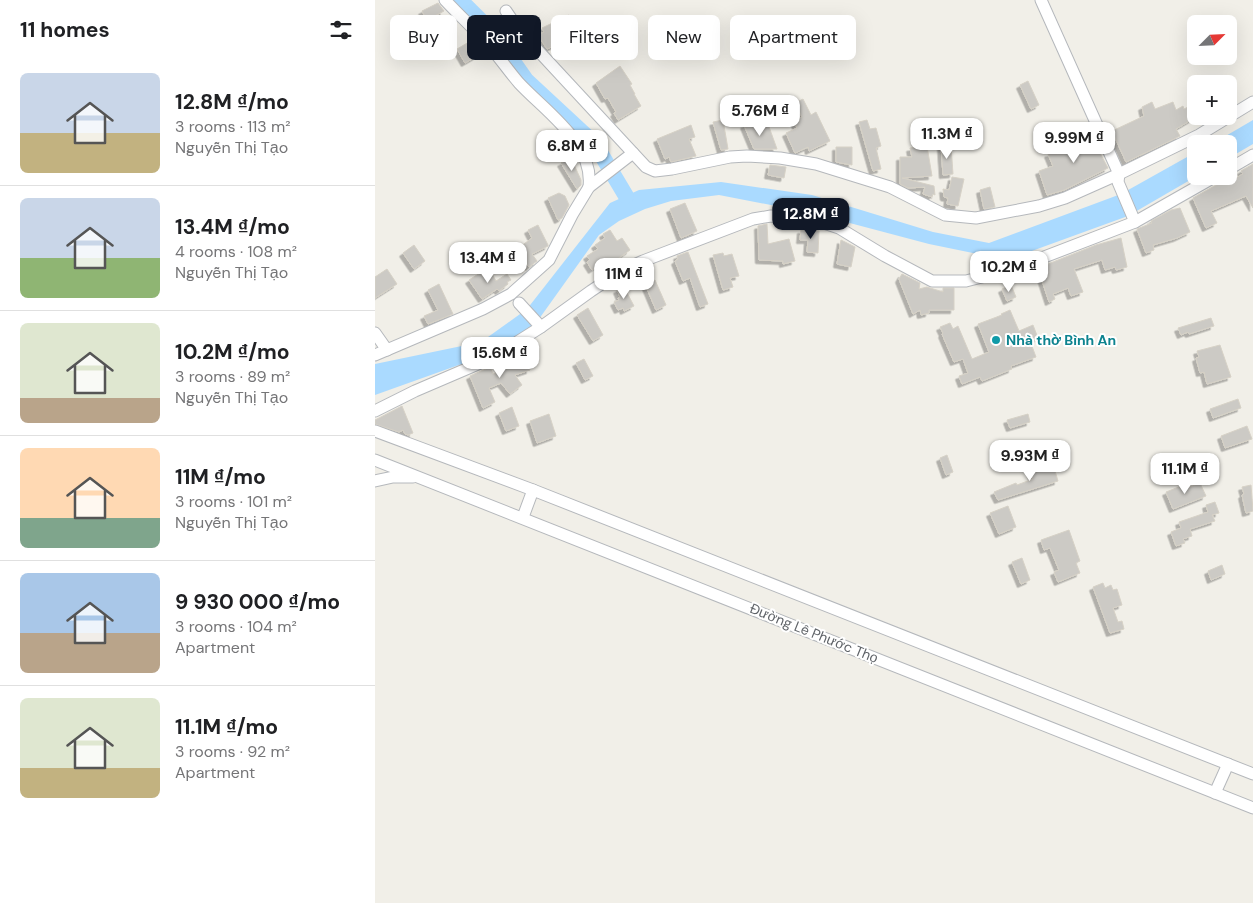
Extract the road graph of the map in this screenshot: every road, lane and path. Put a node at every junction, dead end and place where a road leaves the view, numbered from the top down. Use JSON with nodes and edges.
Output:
{"nodes":[{"id":1,"x":445,"y":0,"type":"edge"},
{"id":2,"x":1041,"y":0,"type":"edge"},
{"id":3,"x":506,"y":11,"type":"dead end"},
{"id":4,"x":1253,"y":102,"type":"edge"},
{"id":5,"x":1253,"y":155,"type":"edge"},
{"id":6,"x":629,"y":156,"type":"junction"},
{"id":7,"x":1237,"y":164,"type":"edge"},
{"id":8,"x":1118,"y":178,"type":"junction"},
{"id":9,"x":592,"y":185,"type":"junction"},
{"id":10,"x":1199,"y":185,"type":"edge"},
{"id":11,"x":1133,"y":219,"type":"junction"},
{"id":12,"x":519,"y":303,"type":"dead end"},
{"id":13,"x":540,"y":326,"type":"junction"},
{"id":14,"x":375,"y":333,"type":"edge"},
{"id":15,"x":387,"y":350,"type":"junction"},
{"id":16,"x":375,"y":355,"type":"edge"},
{"id":17,"x":375,"y":411,"type":"edge"},
{"id":18,"x":375,"y":431,"type":"edge"},
{"id":19,"x":375,"y":460,"type":"edge"},
{"id":20,"x":421,"y":477,"type":"junction"},
{"id":21,"x":375,"y":481,"type":"edge"},
{"id":22,"x":533,"y":490,"type":"junction"},
{"id":23,"x":523,"y":517,"type":"junction"},
{"id":24,"x":1228,"y":764,"type":"junction"},
{"id":25,"x":1253,"y":774,"type":"edge"},
{"id":26,"x":1215,"y":793,"type":"junction"},
{"id":27,"x":1253,"y":808,"type":"edge"}],
"edges":[{"from":1,"to":9,"type":"street"},
{"from":2,"to":8,"type":"street"},
{"from":3,"to":6,"type":"street"},
{"from":4,"to":8,"type":"street"},
{"from":5,"to":7,"type":"street"},
{"from":6,"to":8,"type":"street"},
{"from":6,"to":9,"type":"street"},
{"from":8,"to":11,"type":"street"},
{"from":9,"to":15,"type":"street"},
{"from":10,"to":11,"type":"street"},
{"from":11,"to":13,"type":"street"},
{"from":12,"to":13,"type":"street"},
{"from":13,"to":17,"type":"street"},
{"from":14,"to":15,"type":"street"},
{"from":15,"to":16,"type":"street"},
{"from":18,"to":22,"type":"street"},
{"from":19,"to":20,"type":"street","name":"Đường Lê Phước Thọ"},
{"from":20,"to":21,"type":"street"},
{"from":20,"to":23,"type":"street","name":"Đường Lê Phước Thọ"},
{"from":22,"to":23,"type":"street"},
{"from":22,"to":24,"type":"street"},
{"from":23,"to":26,"type":"street","name":"Đường Lê Phước Thọ"},
{"from":24,"to":25,"type":"street"},
{"from":24,"to":26,"type":"street"},
{"from":26,"to":27,"type":"street","name":"Đường Lê Phước Thọ"}]}
